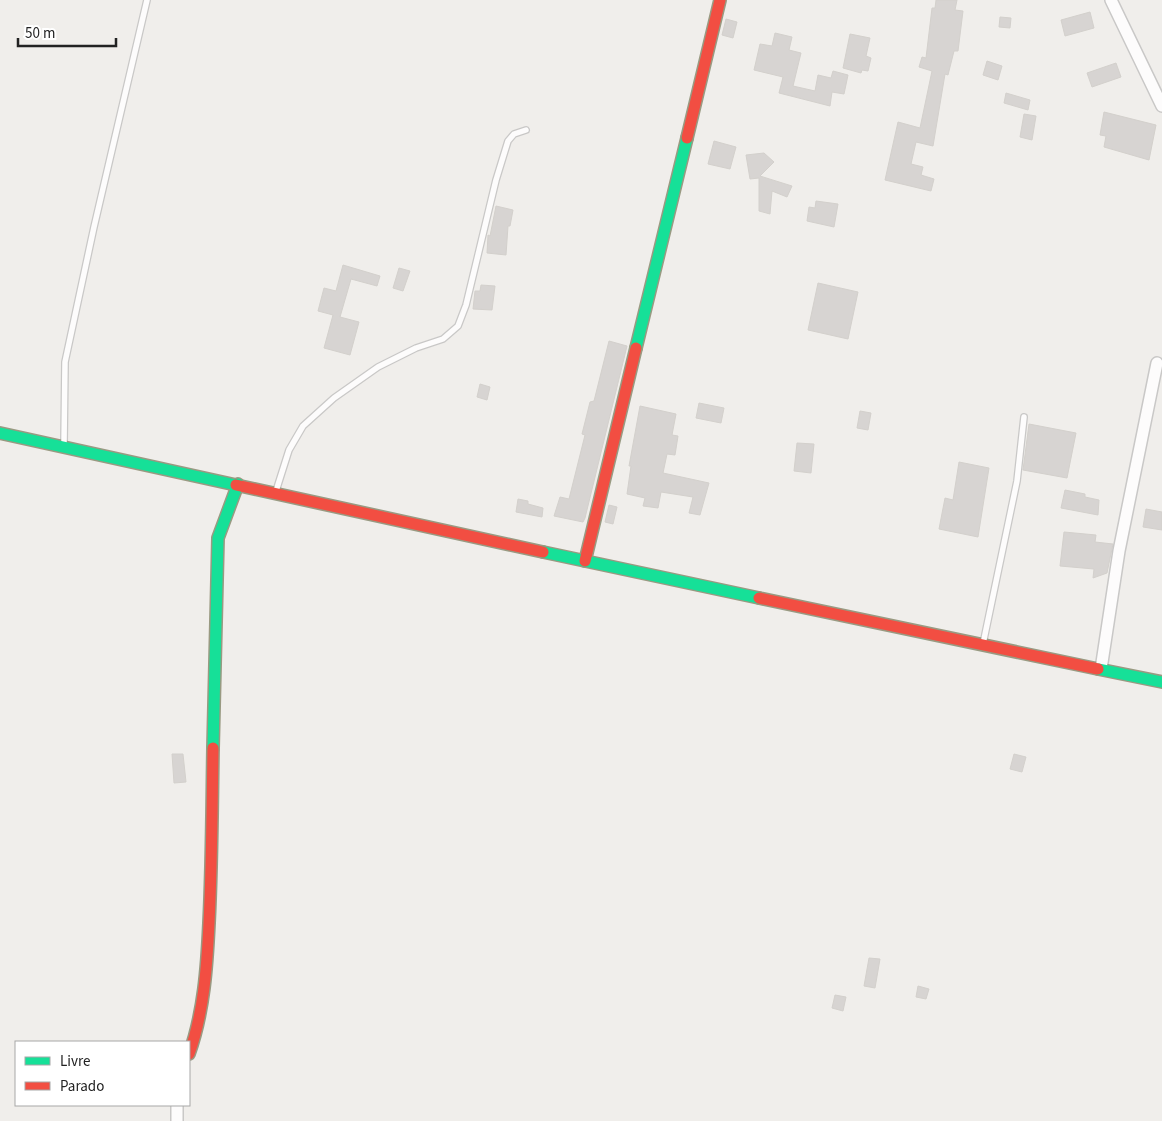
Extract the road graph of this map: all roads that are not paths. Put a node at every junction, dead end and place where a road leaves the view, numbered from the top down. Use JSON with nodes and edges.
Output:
{"nodes":[{"id":1,"x":147,"y":0,"type":"edge"},
{"id":2,"x":720,"y":0,"type":"edge"},
{"id":3,"x":1111,"y":0,"type":"edge"},
{"id":4,"x":1162,"y":106,"type":"edge"},
{"id":5,"x":526,"y":130,"type":"dead end"},
{"id":6,"x":1157,"y":363,"type":"dead end"},
{"id":7,"x":1024,"y":417,"type":"dead end"},
{"id":8,"x":0,"y":433,"type":"edge"},
{"id":9,"x":64,"y":446,"type":"junction"},
{"id":10,"x":238,"y":484,"type":"junction"},
{"id":11,"x":275,"y":492,"type":"junction"},
{"id":12,"x":585,"y":561,"type":"junction"},
{"id":13,"x":982,"y":644,"type":"junction"},
{"id":14,"x":1101,"y":669,"type":"junction"},
{"id":15,"x":1162,"y":682,"type":"edge"},
{"id":16,"x":190,"y":1051,"type":"edge"},
{"id":17,"x":177,"y":1106,"type":"edge"},
{"id":18,"x":177,"y":1121,"type":"edge"}],
"edges":[{"from":1,"to":9,"type":"lane"},
{"from":2,"to":12,"type":"main road"},
{"from":3,"to":4,"type":"street"},
{"from":5,"to":11,"type":"lane"},
{"from":6,"to":14,"type":"street"},
{"from":7,"to":13,"type":"lane"},
{"from":8,"to":9,"type":"main road"},
{"from":9,"to":10,"type":"main road"},
{"from":10,"to":11,"type":"main road"},
{"from":10,"to":16,"type":"main road"},
{"from":11,"to":12,"type":"main road"},
{"from":12,"to":13,"type":"main road"},
{"from":13,"to":14,"type":"main road"},
{"from":14,"to":15,"type":"main road"},
{"from":17,"to":18,"type":"street"}]}
